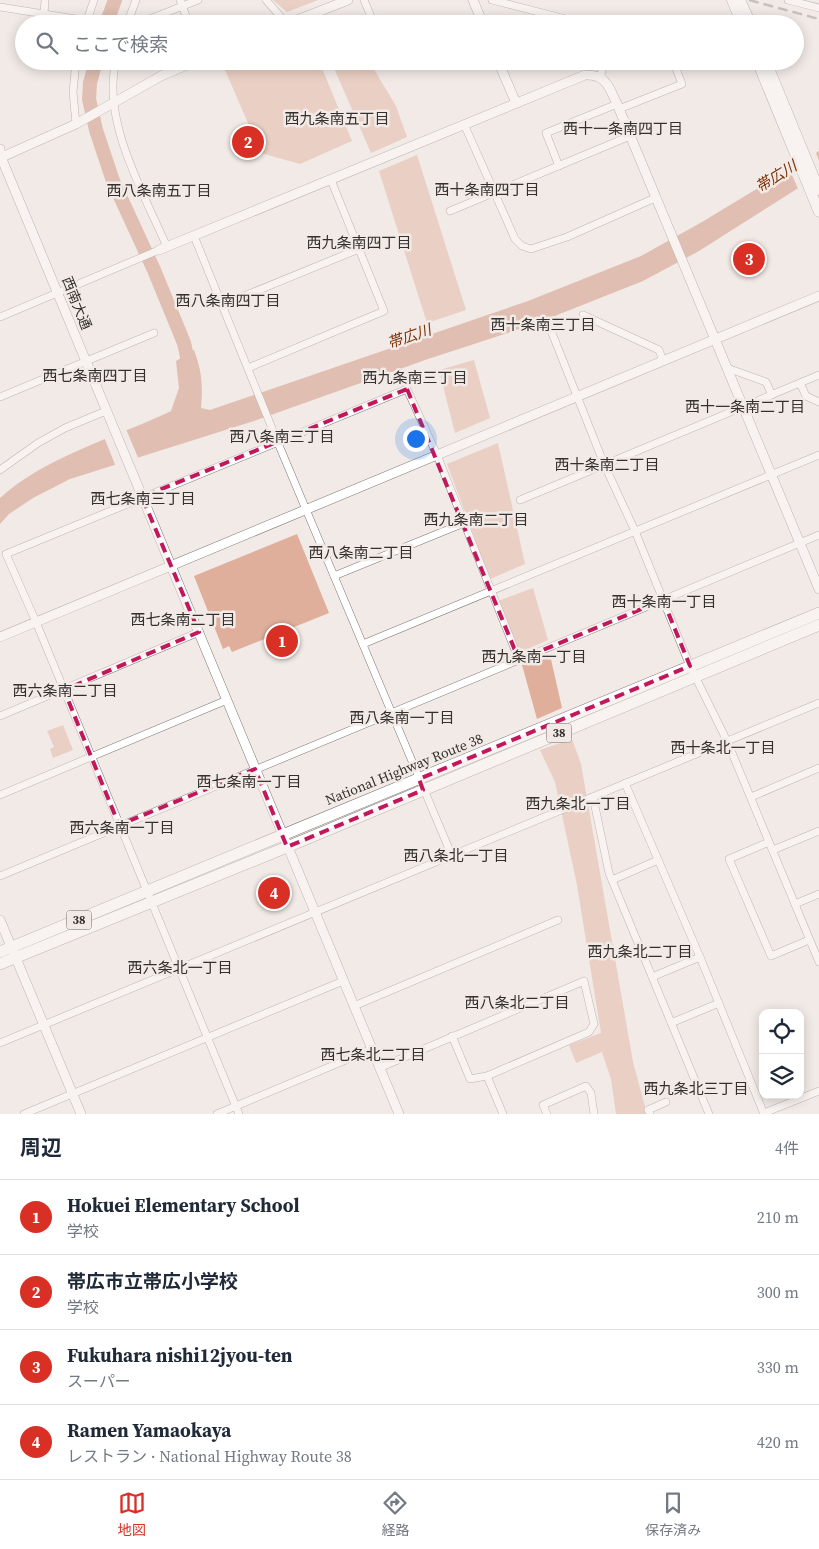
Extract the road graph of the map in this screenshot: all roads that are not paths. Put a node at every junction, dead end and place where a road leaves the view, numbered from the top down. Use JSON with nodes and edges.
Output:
{"nodes":[{"id":1,"x":45,"y":0,"type":"edge"},
{"id":2,"x":94,"y":0,"type":"edge"},
{"id":3,"x":136,"y":0,"type":"edge"},
{"id":4,"x":198,"y":0,"type":"edge"},
{"id":5,"x":266,"y":0,"type":"edge"},
{"id":6,"x":364,"y":0,"type":"edge"},
{"id":7,"x":473,"y":0,"type":"edge"},
{"id":8,"x":492,"y":0,"type":"edge"},
{"id":9,"x":732,"y":0,"type":"edge"},
{"id":10,"x":740,"y":0,"type":"edge"},
{"id":11,"x":788,"y":0,"type":"edge"},
{"id":12,"x":342,"y":1,"type":"edge"},
{"id":13,"x":181,"y":3,"type":"edge"},
{"id":14,"x":0,"y":7,"type":"edge"},
{"id":15,"x":819,"y":8,"type":"edge"},
{"id":16,"x":44,"y":14,"type":"junction"},
{"id":17,"x":50,"y":15,"type":"edge"},
{"id":18,"x":91,"y":15,"type":"edge"},
{"id":19,"x":130,"y":15,"type":"edge"},
{"id":20,"x":156,"y":15,"type":"edge"},
{"id":21,"x":186,"y":15,"type":"edge"},
{"id":22,"x":279,"y":15,"type":"edge"},
{"id":23,"x":309,"y":15,"type":"edge"},
{"id":24,"x":370,"y":15,"type":"edge"},
{"id":25,"x":479,"y":15,"type":"edge"},
{"id":26,"x":550,"y":15,"type":"edge"},
{"id":27,"x":738,"y":15,"type":"edge"},
{"id":28,"x":747,"y":15,"type":"edge"},
{"id":29,"x":75,"y":70,"type":"edge"},
{"id":30,"x":114,"y":70,"type":"edge"},
{"id":31,"x":175,"y":70,"type":"edge"},
{"id":32,"x":502,"y":70,"type":"edge"},
{"id":33,"x":602,"y":70,"type":"edge"},
{"id":34,"x":677,"y":70,"type":"edge"},
{"id":35,"x":761,"y":70,"type":"edge"},
{"id":36,"x":769,"y":70,"type":"edge"},
{"id":37,"x":600,"y":78,"type":"junction"},
{"id":38,"x":111,"y":103,"type":"junction"},
{"id":39,"x":516,"y":103,"type":"junction"},
{"id":40,"x":618,"y":107,"type":"junction"},
{"id":41,"x":80,"y":122,"type":"junction"},
{"id":42,"x":464,"y":124,"type":"junction"},
{"id":43,"x":630,"y":136,"type":"junction"},
{"id":44,"x":0,"y":155,"type":"edge"},
{"id":45,"x":801,"y":156,"type":"junction"},
{"id":46,"x":559,"y":166,"type":"junction"},
{"id":47,"x":331,"y":180,"type":"junction"},
{"id":48,"x":815,"y":187,"type":"edge"},
{"id":49,"x":495,"y":192,"type":"junction"},
{"id":50,"x":655,"y":198,"type":"junction"},
{"id":51,"x":450,"y":211,"type":"dead end"},
{"id":52,"x":819,"y":212,"type":"edge"},
{"id":53,"x":194,"y":236,"type":"junction"},
{"id":54,"x":163,"y":249,"type":"junction"},
{"id":55,"x":359,"y":250,"type":"junction"},
{"id":56,"x":58,"y":292,"type":"junction"},
{"id":57,"x":819,"y":296,"type":"edge"},
{"id":58,"x":222,"y":305,"type":"junction"},
{"id":59,"x":583,"y":315,"type":"dead end"},
{"id":60,"x":0,"y":317,"type":"edge"},
{"id":61,"x":550,"y":328,"type":"dead end"},
{"id":62,"x":154,"y":333,"type":"dead end"},
{"id":63,"x":714,"y":339,"type":"junction"},
{"id":64,"x":663,"y":360,"type":"junction"},
{"id":65,"x":86,"y":362,"type":"junction"},
{"id":66,"x":248,"y":368,"type":"junction"},
{"id":67,"x":727,"y":368,"type":"junction"},
{"id":68,"x":819,"y":375,"type":"edge"},
{"id":69,"x":800,"y":383,"type":"junction"},
{"id":70,"x":772,"y":395,"type":"junction"},
{"id":71,"x":577,"y":396,"type":"junction"},
{"id":72,"x":0,"y":397,"type":"edge"},
{"id":73,"x":819,"y":402,"type":"edge"},
{"id":74,"x":742,"y":407,"type":"junction"},
{"id":75,"x":106,"y":411,"type":"junction"},
{"id":76,"x":278,"y":443,"type":"junction"},
{"id":77,"x":437,"y":455,"type":"junction"},
{"id":78,"x":819,"y":455,"type":"edge"},
{"id":79,"x":604,"y":464,"type":"junction"},
{"id":80,"x":0,"y":470,"type":"edge"},
{"id":81,"x":772,"y":475,"type":"junction"},
{"id":82,"x":142,"y":497,"type":"junction"},
{"id":83,"x":520,"y":500,"type":"dead end"},
{"id":84,"x":307,"y":509,"type":"junction"},
{"id":85,"x":464,"y":523,"type":"junction"},
{"id":86,"x":635,"y":532,"type":"junction"},
{"id":87,"x":819,"y":535,"type":"edge"},
{"id":88,"x":800,"y":544,"type":"junction"},
{"id":89,"x":172,"y":566,"type":"junction"},
{"id":90,"x":334,"y":576,"type":"junction"},
{"id":91,"x":819,"y":589,"type":"edge"},
{"id":92,"x":492,"y":591,"type":"junction"},
{"id":93,"x":664,"y":600,"type":"junction"},
{"id":94,"x":819,"y":612,"type":"edge"},
{"id":95,"x":36,"y":622,"type":"junction"},
{"id":96,"x":819,"y":625,"type":"edge"},
{"id":97,"x":199,"y":632,"type":"junction"},
{"id":98,"x":0,"y":637,"type":"edge"},
{"id":99,"x":363,"y":644,"type":"junction"},
{"id":100,"x":519,"y":660,"type":"junction"},
{"id":101,"x":693,"y":672,"type":"junction"},
{"id":102,"x":64,"y":690,"type":"junction"},
{"id":103,"x":227,"y":700,"type":"junction"},
{"id":104,"x":819,"y":703,"type":"edge"},
{"id":105,"x":391,"y":712,"type":"junction"},
{"id":106,"x":0,"y":716,"type":"edge"},
{"id":107,"x":726,"y":741,"type":"junction"},
{"id":108,"x":92,"y":757,"type":"junction"},
{"id":109,"x":819,"y":768,"type":"edge"},
{"id":110,"x":255,"y":769,"type":"junction"},
{"id":111,"x":625,"y":783,"type":"junction"},
{"id":112,"x":421,"y":785,"type":"junction"},
{"id":113,"x":0,"y":796,"type":"edge"},
{"id":114,"x":593,"y":797,"type":"junction"},
{"id":115,"x":751,"y":797,"type":"junction"},
{"id":116,"x":119,"y":825,"type":"junction"},
{"id":117,"x":819,"y":831,"type":"edge"},
{"id":118,"x":285,"y":841,"type":"junction"},
{"id":119,"x":769,"y":842,"type":"junction"},
{"id":120,"x":773,"y":850,"type":"junction"},
{"id":121,"x":452,"y":856,"type":"junction"},
{"id":122,"x":658,"y":860,"type":"junction"},
{"id":123,"x":0,"y":876,"type":"edge"},
{"id":124,"x":612,"y":880,"type":"junction"},
{"id":125,"x":819,"y":894,"type":"edge"},
{"id":126,"x":149,"y":897,"type":"junction"},
{"id":127,"x":795,"y":904,"type":"junction"},
{"id":128,"x":315,"y":913,"type":"junction"},
{"id":129,"x":0,"y":920,"type":"edge"},
{"id":130,"x":558,"y":920,"type":"dead end"},
{"id":131,"x":809,"y":940,"type":"junction"},
{"id":132,"x":0,"y":952,"type":"edge"},
{"id":133,"x":14,"y":953,"type":"junction"},
{"id":134,"x":700,"y":957,"type":"junction"},
{"id":135,"x":819,"y":962,"type":"edge"},
{"id":136,"x":0,"y":964,"type":"edge"},
{"id":137,"x":179,"y":969,"type":"junction"},
{"id":138,"x":652,"y":977,"type":"junction"},
{"id":139,"x":343,"y":981,"type":"junction"},
{"id":140,"x":719,"y":1003,"type":"junction"},
{"id":141,"x":354,"y":1006,"type":"junction"},
{"id":142,"x":671,"y":1023,"type":"junction"},
{"id":143,"x":43,"y":1025,"type":"junction"},
{"id":144,"x":452,"y":1036,"type":"junction"},
{"id":145,"x":208,"y":1038,"type":"junction"},
{"id":146,"x":0,"y":1043,"type":"edge"},
{"id":147,"x":372,"y":1049,"type":"junction"},
{"id":148,"x":379,"y":1068,"type":"junction"},
{"id":149,"x":487,"y":1076,"type":"junction"},
{"id":150,"x":819,"y":1090,"type":"edge"},
{"id":151,"x":72,"y":1094,"type":"junction"},
{"id":152,"x":666,"y":1102,"type":"dead end"},
{"id":153,"x":236,"y":1106,"type":"junction"},
{"id":154,"x":24,"y":1114,"type":"edge"},
{"id":155,"x":81,"y":1114,"type":"edge"},
{"id":156,"x":217,"y":1114,"type":"edge"},
{"id":157,"x":239,"y":1114,"type":"edge"},
{"id":158,"x":399,"y":1114,"type":"edge"},
{"id":159,"x":502,"y":1114,"type":"edge"},
{"id":160,"x":547,"y":1114,"type":"edge"},
{"id":161,"x":594,"y":1114,"type":"edge"},
{"id":162,"x":650,"y":1114,"type":"edge"},
{"id":163,"x":708,"y":1114,"type":"edge"},
{"id":164,"x":764,"y":1114,"type":"edge"}],
"edges":[{"from":1,"to":16,"type":"street"},
{"from":2,"to":18,"type":"street"},
{"from":3,"to":19,"type":"street"},
{"from":4,"to":13,"type":"street"},
{"from":5,"to":22,"type":"street"},
{"from":6,"to":24,"type":"street"},
{"from":7,"to":25,"type":"street"},
{"from":8,"to":26,"type":"street"},
{"from":9,"to":27,"type":"main road"},
{"from":10,"to":28,"type":"main road"},
{"from":11,"to":15,"type":"street"},
{"from":12,"to":23,"type":"street"},
{"from":13,"to":20,"type":"street"},
{"from":13,"to":21,"type":"street"},
{"from":14,"to":16,"type":"street"},
{"from":16,"to":17,"type":"street"},
{"from":29,"to":41,"type":"street"},
{"from":30,"to":38,"type":"street"},
{"from":31,"to":38,"type":"street"},
{"from":32,"to":39,"type":"street"},
{"from":33,"to":37,"type":"street"},
{"from":34,"to":40,"type":"street"},
{"from":35,"to":45,"type":"main road"},
{"from":36,"to":45,"type":"main road"},
{"from":37,"to":39,"type":"street"},
{"from":37,"to":40,"type":"street"},
{"from":38,"to":41,"type":"street"},
{"from":38,"to":54,"type":"street"},
{"from":39,"to":42,"type":"street"},
{"from":40,"to":43,"type":"street"},
{"from":40,"to":46,"type":"street"},
{"from":41,"to":44,"type":"street"},
{"from":42,"to":47,"type":"street"},
{"from":42,"to":49,"type":"street"},
{"from":43,"to":46,"type":"street"},
{"from":43,"to":50,"type":"street"},
{"from":44,"to":56,"type":"street","name":"西南大通"},
{"from":45,"to":48,"type":"main road"},
{"from":46,"to":49,"type":"street"},
{"from":47,"to":53,"type":"street"},
{"from":47,"to":55,"type":"street"},
{"from":48,"to":52,"type":"main road"},
{"from":49,"to":50,"type":"street"},
{"from":49,"to":51,"type":"street"},
{"from":50,"to":63,"type":"street"},
{"from":53,"to":54,"type":"street"},
{"from":53,"to":58,"type":"street"},
{"from":54,"to":56,"type":"street"},
{"from":55,"to":58,"type":"street"},
{"from":55,"to":66,"type":"street"},
{"from":56,"to":60,"type":"street"},
{"from":56,"to":65,"type":"street","name":"西南大通"},
{"from":57,"to":63,"type":"street"},
{"from":58,"to":66,"type":"street"},
{"from":59,"to":64,"type":"street"},
{"from":61,"to":71,"type":"street"},
{"from":62,"to":65,"type":"street"},
{"from":63,"to":64,"type":"street"},
{"from":63,"to":67,"type":"street"},
{"from":64,"to":71,"type":"street"},
{"from":65,"to":72,"type":"street"},
{"from":65,"to":75,"type":"street","name":"西南大通"},
{"from":66,"to":76,"type":"street"},
{"from":67,"to":70,"type":"street"},
{"from":67,"to":74,"type":"street"},
{"from":68,"to":69,"type":"street"},
{"from":69,"to":70,"type":"street"},
{"from":69,"to":73,"type":"street"},
{"from":70,"to":74,"type":"street"},
{"from":71,"to":77,"type":"street"},
{"from":71,"to":79,"type":"street"},
{"from":74,"to":79,"type":"street"},
{"from":74,"to":81,"type":"street"},
{"from":75,"to":80,"type":"street"},
{"from":75,"to":82,"type":"street","name":"西南大通"},
{"from":76,"to":77,"type":"street"},
{"from":76,"to":82,"type":"street"},
{"from":76,"to":84,"type":"street"},
{"from":77,"to":84,"type":"street"},
{"from":77,"to":85,"type":"street"},
{"from":78,"to":81,"type":"street"},
{"from":79,"to":83,"type":"street"},
{"from":79,"to":86,"type":"street"},
{"from":81,"to":86,"type":"street"},
{"from":81,"to":88,"type":"street"},
{"from":82,"to":89,"type":"street","name":"西南大通"},
{"from":82,"to":95,"type":"street"},
{"from":84,"to":89,"type":"street"},
{"from":84,"to":90,"type":"street"},
{"from":85,"to":90,"type":"street"},
{"from":85,"to":92,"type":"street"},
{"from":86,"to":92,"type":"street"},
{"from":86,"to":93,"type":"street"},
{"from":87,"to":88,"type":"street"},
{"from":88,"to":91,"type":"street"},
{"from":88,"to":93,"type":"street"},
{"from":89,"to":95,"type":"street"},
{"from":89,"to":97,"type":"street","name":"西南大通"},
{"from":90,"to":99,"type":"street"},
{"from":92,"to":99,"type":"street"},
{"from":92,"to":100,"type":"street"},
{"from":93,"to":100,"type":"street"},
{"from":93,"to":101,"type":"street"},
{"from":94,"to":101,"type":"highway","name":"National Highway Route 38","number":"38"},
{"from":95,"to":98,"type":"street"},
{"from":95,"to":102,"type":"street"},
{"from":96,"to":101,"type":"highway","name":"National Highway Route 38","number":"38"},
{"from":97,"to":102,"type":"street"},
{"from":97,"to":103,"type":"street","name":"西南大通"},
{"from":99,"to":105,"type":"street"},
{"from":100,"to":105,"type":"street"},
{"from":101,"to":107,"type":"street"},
{"from":101,"to":112,"type":"highway","name":"National Highway Route 38","number":"38"},
{"from":102,"to":106,"type":"street"},
{"from":102,"to":108,"type":"street"},
{"from":103,"to":108,"type":"street"},
{"from":103,"to":110,"type":"street","name":"西南大通"},
{"from":104,"to":107,"type":"street"},
{"from":105,"to":110,"type":"street"},
{"from":105,"to":112,"type":"street"},
{"from":107,"to":111,"type":"street"},
{"from":107,"to":115,"type":"street"},
{"from":108,"to":113,"type":"street"},
{"from":108,"to":116,"type":"street"},
{"from":109,"to":115,"type":"street"},
{"from":110,"to":116,"type":"street"},
{"from":110,"to":118,"type":"street","name":"西南大通"},
{"from":111,"to":114,"type":"street"},
{"from":111,"to":122,"type":"street"},
{"from":112,"to":118,"type":"highway","name":"National Highway Route 38","number":"38"},
{"from":112,"to":121,"type":"street"},
{"from":114,"to":121,"type":"street"},
{"from":114,"to":124,"type":"street"},
{"from":115,"to":119,"type":"street"},
{"from":116,"to":123,"type":"street"},
{"from":116,"to":126,"type":"street"},
{"from":117,"to":120,"type":"street"},
{"from":118,"to":126,"type":"highway","name":"National Highway Route 38","number":"38"},
{"from":118,"to":128,"type":"street","name":"西南大通"},
{"from":119,"to":120,"type":"street"},
{"from":119,"to":131,"type":"street"},
{"from":120,"to":127,"type":"street"},
{"from":121,"to":128,"type":"street"},
{"from":122,"to":124,"type":"street"},
{"from":122,"to":134,"type":"street"},
{"from":124,"to":138,"type":"street"},
{"from":125,"to":127,"type":"street"},
{"from":126,"to":133,"type":"highway","name":"National Highway Route 38","number":"38"},
{"from":126,"to":137,"type":"street"},
{"from":127,"to":131,"type":"street"},
{"from":128,"to":137,"type":"street"},
{"from":128,"to":139,"type":"street","name":"西南大通"},
{"from":129,"to":133,"type":"street"},
{"from":130,"to":141,"type":"street"},
{"from":131,"to":135,"type":"street"},
{"from":132,"to":133,"type":"highway","name":"National Highway Route 38","number":"38"},
{"from":133,"to":136,"type":"highway","name":"National Highway Route 38","number":"38"},
{"from":133,"to":143,"type":"street"},
{"from":134,"to":138,"type":"street"},
{"from":134,"to":140,"type":"street"},
{"from":137,"to":143,"type":"street"},
{"from":137,"to":145,"type":"street"},
{"from":138,"to":142,"type":"street"},
{"from":139,"to":141,"type":"street","name":"西南大通"},
{"from":139,"to":145,"type":"street"},
{"from":140,"to":142,"type":"street"},
{"from":140,"to":164,"type":"street"},
{"from":141,"to":147,"type":"street","name":"西南大通"},
{"from":142,"to":163,"type":"street"},
{"from":143,"to":146,"type":"street"},
{"from":143,"to":151,"type":"street"},
{"from":144,"to":148,"type":"street"},
{"from":144,"to":149,"type":"street"},
{"from":144,"to":149,"type":"street"},
{"from":145,"to":151,"type":"street"},
{"from":145,"to":153,"type":"street"},
{"from":147,"to":148,"type":"street","name":"西南大通"},
{"from":147,"to":153,"type":"street"},
{"from":148,"to":158,"type":"street","name":"西南大通"},
{"from":149,"to":159,"type":"street"},
{"from":150,"to":164,"type":"street"},
{"from":151,"to":154,"type":"street"},
{"from":151,"to":155,"type":"street"},
{"from":152,"to":162,"type":"street"},
{"from":153,"to":156,"type":"street"},
{"from":153,"to":157,"type":"street"},
{"from":160,"to":161,"type":"street"}]}
